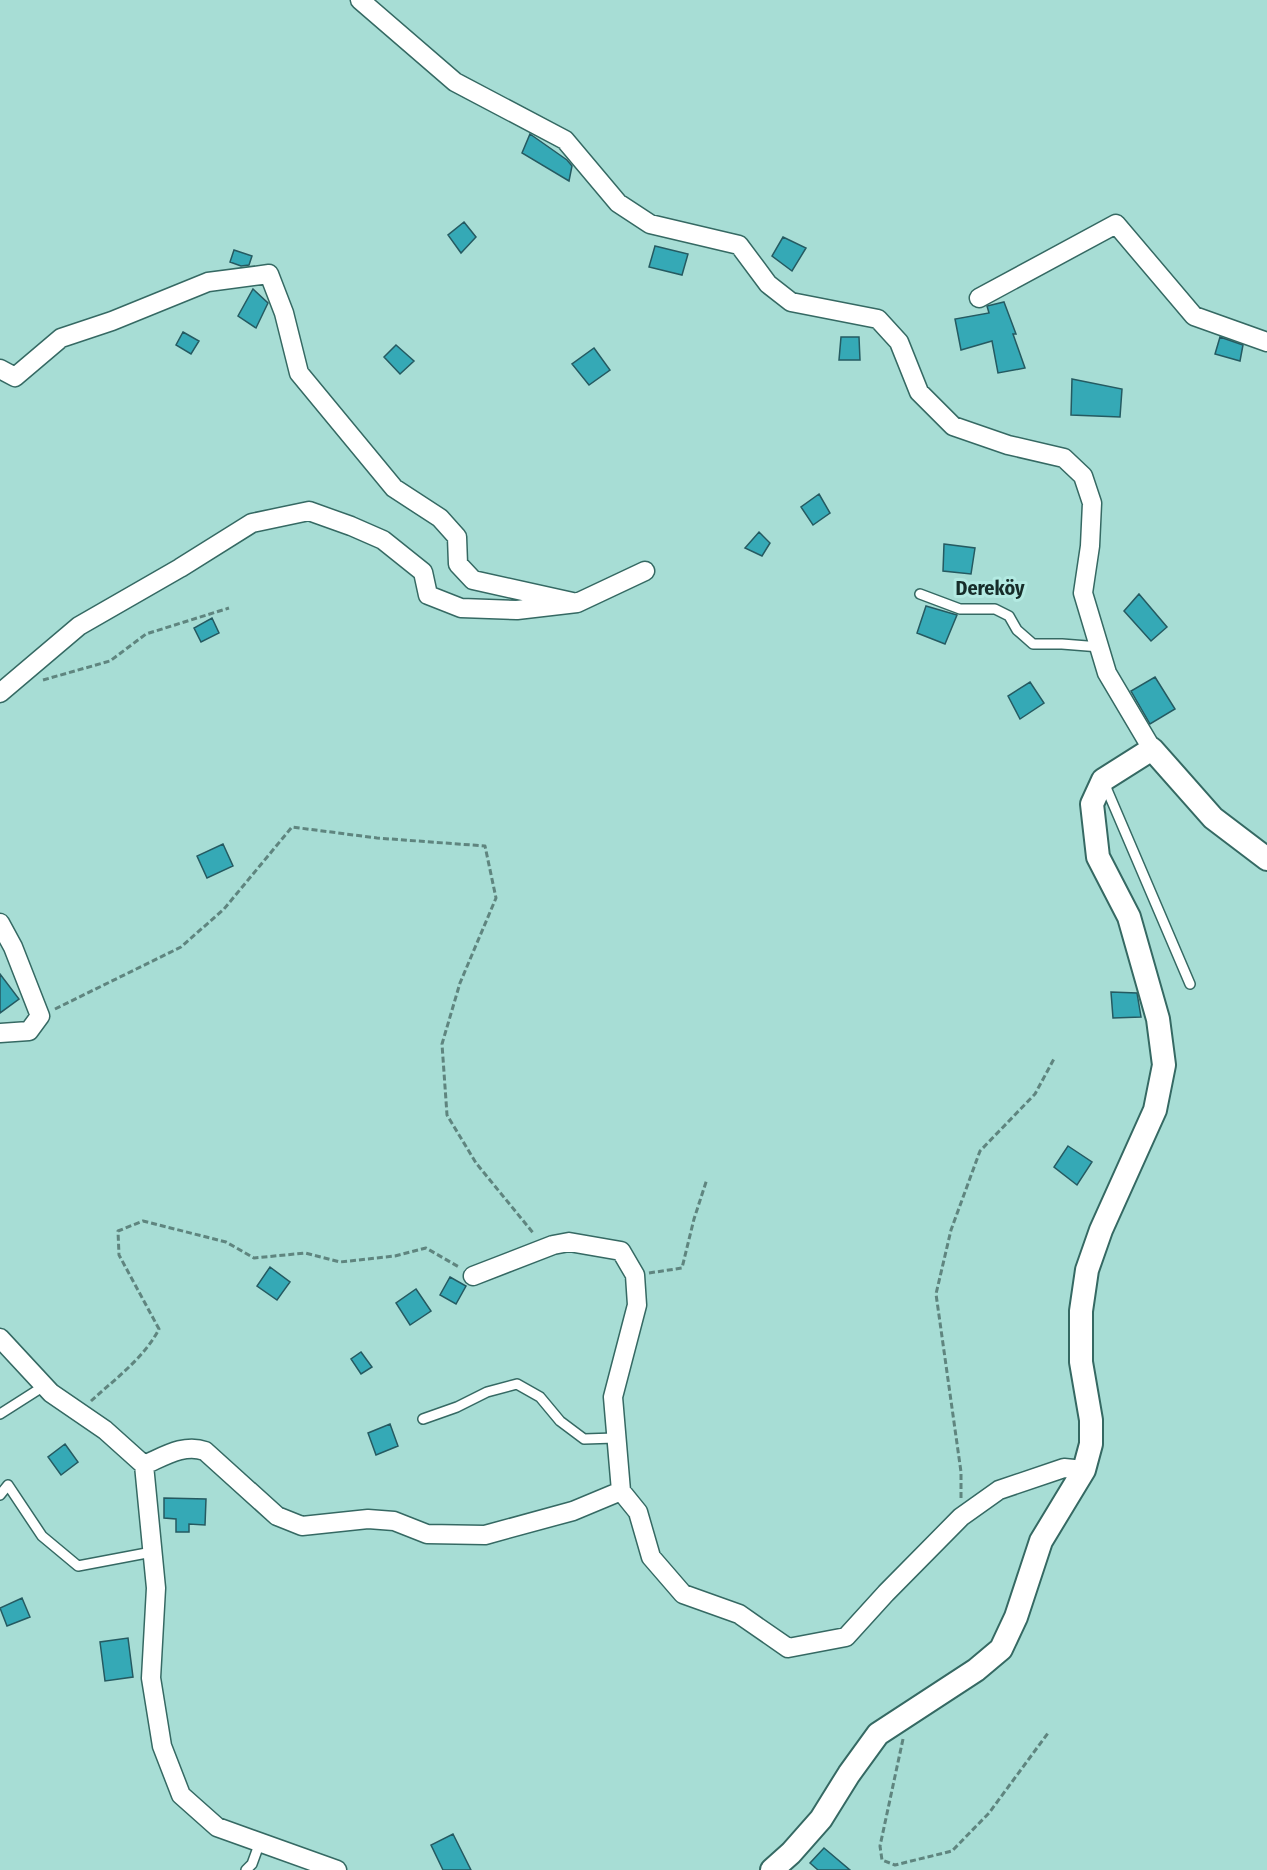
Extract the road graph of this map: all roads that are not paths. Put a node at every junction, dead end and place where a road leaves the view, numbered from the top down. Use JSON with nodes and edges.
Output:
{"nodes":[{"id":1,"x":360,"y":0,"type":"edge"},
{"id":2,"x":979,"y":298,"type":"dead end"},
{"id":3,"x":1267,"y":342,"type":"edge"},
{"id":4,"x":0,"y":369,"type":"edge"},
{"id":5,"x":645,"y":571,"type":"dead end"},
{"id":6,"x":920,"y":594,"type":"dead end"},
{"id":7,"x":577,"y":603,"type":"junction"},
{"id":8,"x":1100,"y":647,"type":"junction"},
{"id":9,"x":0,"y":693,"type":"edge"},
{"id":10,"x":1152,"y":749,"type":"junction"},
{"id":11,"x":1103,"y":780,"type":"junction"},
{"id":12,"x":1267,"y":859,"type":"edge"},
{"id":13,"x":0,"y":923,"type":"edge"},
{"id":14,"x":1190,"y":984,"type":"dead end"},
{"id":15,"x":0,"y":1033,"type":"edge"},
{"id":16,"x":473,"y":1275,"type":"road end"},
{"id":17,"x":0,"y":1338,"type":"edge"},
{"id":18,"x":44,"y":1386,"type":"junction"},
{"id":19,"x":0,"y":1414,"type":"edge"},
{"id":20,"x":423,"y":1419,"type":"dead end"},
{"id":21,"x":615,"y":1438,"type":"junction"},
{"id":22,"x":144,"y":1465,"type":"junction"},
{"id":23,"x":1084,"y":1470,"type":"junction"},
{"id":24,"x":621,"y":1491,"type":"junction"},
{"id":25,"x":0,"y":1494,"type":"edge"},
{"id":26,"x":152,"y":1552,"type":"junction"},
{"id":27,"x":260,"y":1842,"type":"junction"},
{"id":28,"x":246,"y":1870,"type":"edge"},
{"id":29,"x":338,"y":1870,"type":"edge"},
{"id":30,"x":772,"y":1870,"type":"edge"}],
"edges":[{"from":1,"to":8,"type":"street"},
{"from":2,"to":3,"type":"street"},
{"from":4,"to":7,"type":"street"},
{"from":5,"to":7,"type":"street"},
{"from":6,"to":8,"type":"lane"},
{"from":7,"to":9,"type":"street"},
{"from":8,"to":10,"type":"street"},
{"from":10,"to":11,"type":"street"},
{"from":10,"to":12,"type":"street"},
{"from":11,"to":14,"type":"lane"},
{"from":11,"to":23,"type":"street"},
{"from":13,"to":15,"type":"street"},
{"from":16,"to":21,"type":"street"},
{"from":17,"to":18,"type":"street"},
{"from":18,"to":19,"type":"lane"},
{"from":18,"to":22,"type":"street"},
{"from":20,"to":21,"type":"lane"},
{"from":21,"to":24,"type":"street"},
{"from":22,"to":24,"type":"street"},
{"from":22,"to":26,"type":"street"},
{"from":23,"to":24,"type":"street"},
{"from":23,"to":30,"type":"street"},
{"from":25,"to":26,"type":"lane"},
{"from":26,"to":27,"type":"street"},
{"from":27,"to":28,"type":"lane"},
{"from":27,"to":29,"type":"street"}]}
